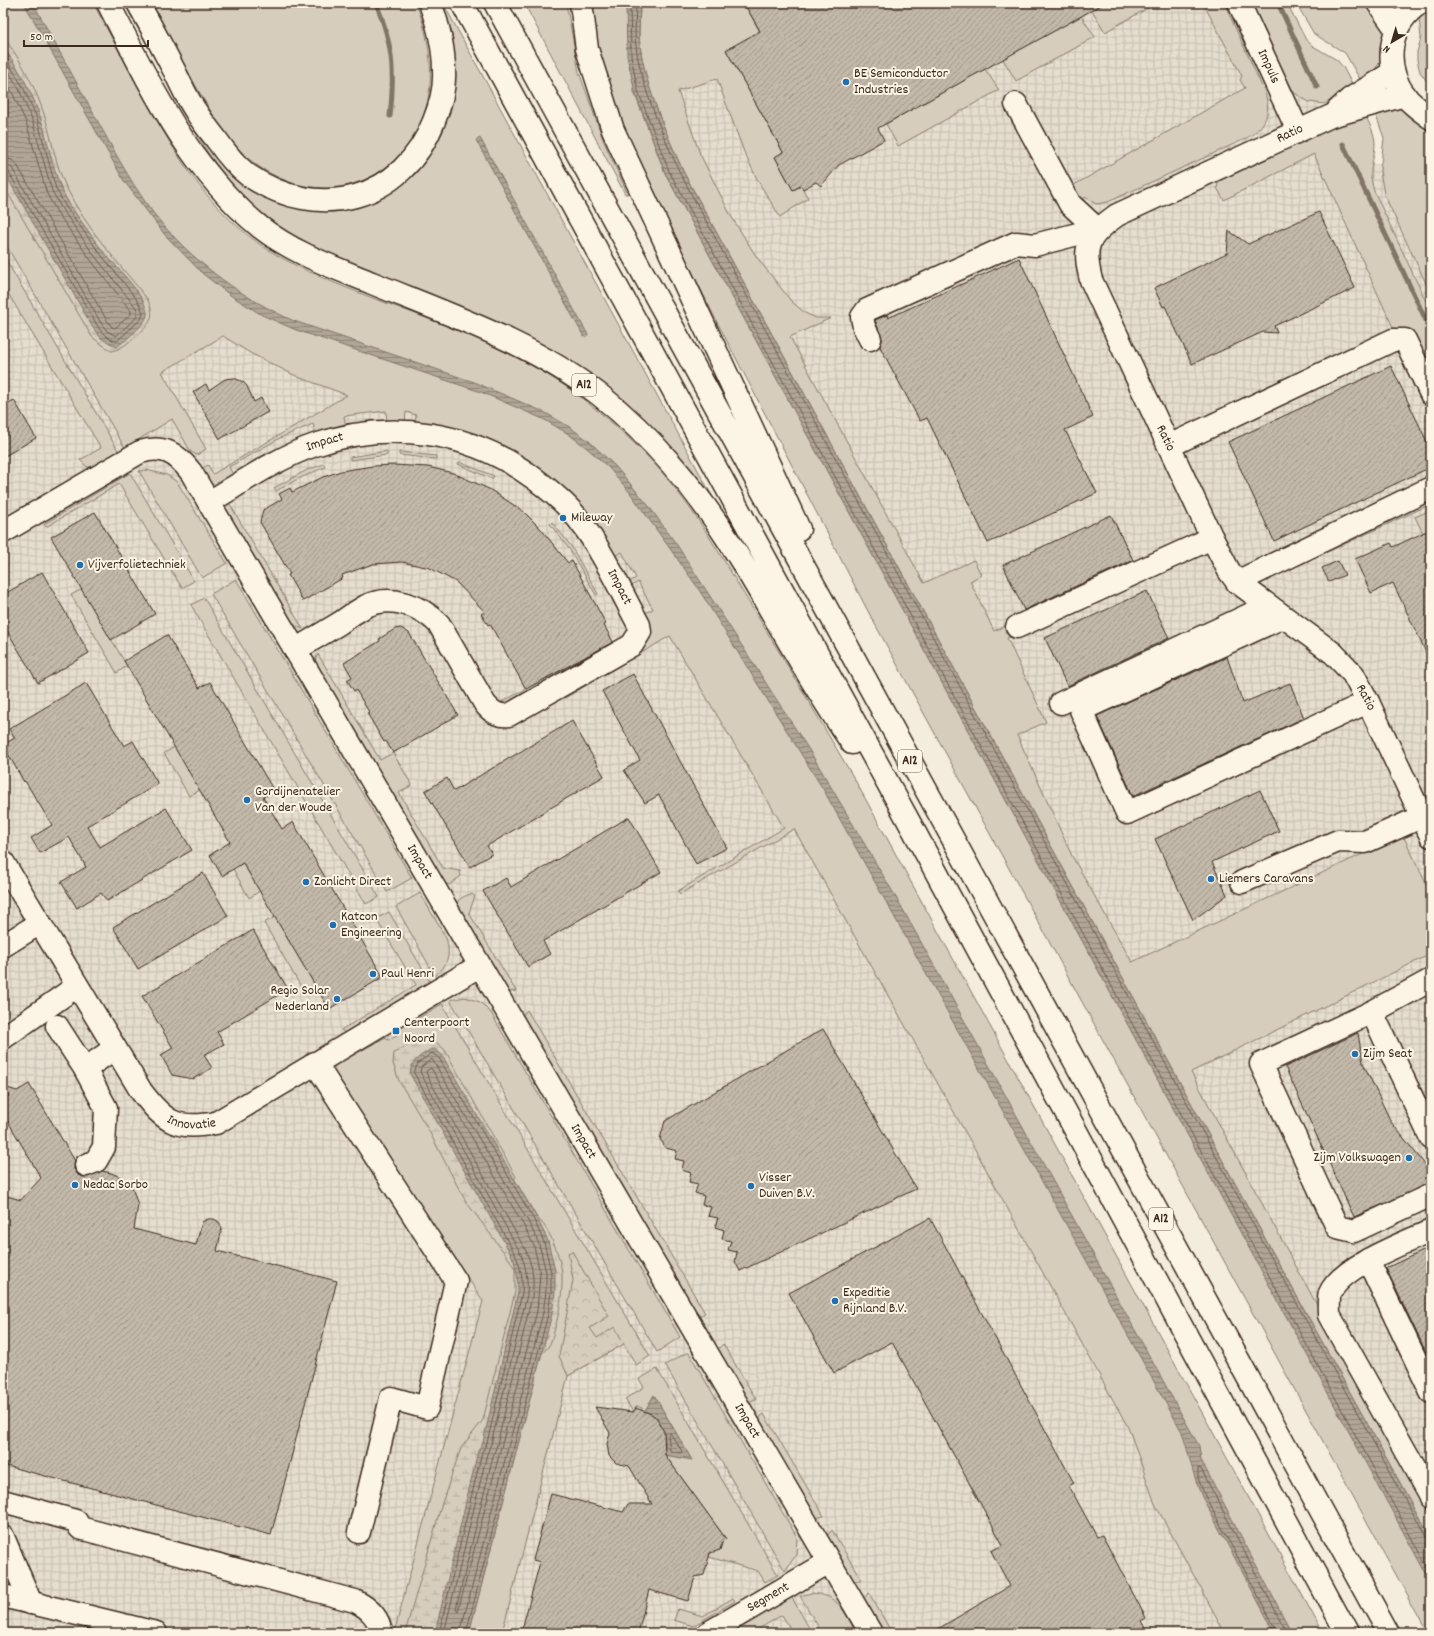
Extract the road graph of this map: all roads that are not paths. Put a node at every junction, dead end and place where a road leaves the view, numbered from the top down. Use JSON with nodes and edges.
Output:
{"nodes":[{"id":1,"x":108,"y":3,"type":"edge"},
{"id":2,"x":138,"y":3,"type":"edge"},
{"id":3,"x":430,"y":3,"type":"edge"},
{"id":4,"x":462,"y":3,"type":"edge"},
{"id":5,"x":495,"y":3,"type":"edge"},
{"id":6,"x":581,"y":3,"type":"edge"},
{"id":7,"x":1238,"y":3,"type":"edge"},
{"id":8,"x":1378,"y":3,"type":"edge"},
{"id":9,"x":1420,"y":3,"type":"edge"},
{"id":10,"x":1397,"y":17,"type":"edge"},
{"id":11,"x":1393,"y":72,"type":"junction"},
{"id":12,"x":1419,"y":97,"type":"edge"},
{"id":13,"x":1016,"y":104,"type":"dead end"},
{"id":14,"x":1331,"y":116,"type":"junction"},
{"id":15,"x":1431,"y":118,"type":"edge"},
{"id":16,"x":1298,"y":131,"type":"junction"},
{"id":17,"x":1097,"y":229,"type":"junction"},
{"id":18,"x":870,"y":339,"type":"dead end"},
{"id":19,"x":1431,"y":394,"type":"edge"},
{"id":20,"x":1169,"y":446,"type":"junction"},
{"id":21,"x":1431,"y":488,"type":"edge"},
{"id":22,"x":209,"y":502,"type":"junction"},
{"id":23,"x":3,"y":532,"type":"edge"},
{"id":24,"x":1212,"y":538,"type":"junction"},
{"id":25,"x":1237,"y":582,"type":"junction"},
{"id":26,"x":1275,"y":611,"type":"junction"},
{"id":27,"x":1016,"y":627,"type":"dead end"},
{"id":28,"x":295,"y":650,"type":"junction"},
{"id":29,"x":1368,"y":702,"type":"junction"},
{"id":30,"x":1061,"y":703,"type":"dead end"},
{"id":31,"x":886,"y":717,"type":"junction"},
{"id":32,"x":1421,"y":817,"type":"junction"},
{"id":33,"x":914,"y":831,"type":"junction"},
{"id":34,"x":1431,"y":836,"type":"edge"},
{"id":35,"x":3,"y":862,"type":"edge"},
{"id":36,"x":1242,"y":882,"type":"dead end"},
{"id":37,"x":40,"y":923,"type":"junction"},
{"id":38,"x":3,"y":946,"type":"edge"},
{"id":39,"x":479,"y":966,"type":"junction"},
{"id":40,"x":1431,"y":980,"type":"edge"},
{"id":41,"x":77,"y":986,"type":"junction"},
{"id":42,"x":1372,"y":1012,"type":"junction"},
{"id":43,"x":57,"y":1026,"type":"dead end"},
{"id":44,"x":3,"y":1038,"type":"edge"},
{"id":45,"x":115,"y":1048,"type":"junction"},
{"id":46,"x":315,"y":1063,"type":"junction"},
{"id":47,"x":84,"y":1069,"type":"junction"},
{"id":48,"x":1431,"y":1138,"type":"edge"},
{"id":49,"x":86,"y":1164,"type":"dead end"},
{"id":50,"x":1431,"y":1195,"type":"edge"},
{"id":51,"x":1431,"y":1231,"type":"edge"},
{"id":52,"x":1368,"y":1260,"type":"junction"},
{"id":53,"x":1431,"y":1392,"type":"edge"},
{"id":54,"x":1431,"y":1497,"type":"edge"},
{"id":55,"x":3,"y":1501,"type":"edge"},
{"id":56,"x":3,"y":1514,"type":"edge"},
{"id":57,"x":80,"y":1528,"type":"junction"},
{"id":58,"x":359,"y":1532,"type":"dead end"},
{"id":59,"x":3,"y":1537,"type":"edge"},
{"id":60,"x":829,"y":1562,"type":"junction"},
{"id":61,"x":3,"y":1596,"type":"edge"},
{"id":62,"x":31,"y":1603,"type":"junction"},
{"id":63,"x":156,"y":1633,"type":"edge"},
{"id":64,"x":381,"y":1633,"type":"edge"},
{"id":65,"x":708,"y":1633,"type":"edge"},
{"id":66,"x":871,"y":1633,"type":"edge"},
{"id":67,"x":1347,"y":1633,"type":"edge"},
{"id":68,"x":1388,"y":1633,"type":"edge"}],
"edges":[{"from":1,"to":33,"type":"main road","number":"A12"},
{"from":2,"to":3,"type":"main road"},
{"from":4,"to":33,"type":"main road","number":"A12"},
{"from":5,"to":31,"type":"main road","number":"A12"},
{"from":6,"to":31,"type":"main road","number":"A12"},
{"from":7,"to":16,"type":"main road","name":"Impuls"},
{"from":8,"to":10,"type":"main road"},
{"from":9,"to":10,"type":"main road"},
{"from":10,"to":11,"type":"main road"},
{"from":10,"to":12,"type":"main road"},
{"from":11,"to":12,"type":"main road"},
{"from":11,"to":14,"type":"main road","name":"Ratio"},
{"from":12,"to":14,"type":"main road","name":"Ratio"},
{"from":12,"to":15,"type":"main road"},
{"from":13,"to":17,"type":"main road"},
{"from":14,"to":16,"type":"main road","name":"Ratio"},
{"from":16,"to":17,"type":"main road","name":"Ratio"},
{"from":17,"to":18,"type":"main road"},
{"from":17,"to":20,"type":"main road","name":"Ratio"},
{"from":19,"to":20,"type":"main road"},
{"from":20,"to":24,"type":"main road","name":"Ratio"},
{"from":21,"to":25,"type":"main road"},
{"from":22,"to":23,"type":"main road","name":"Impact"},
{"from":22,"to":28,"type":"main road","name":"Impact"},
{"from":22,"to":28,"type":"main road","name":"Impact"},
{"from":24,"to":25,"type":"main road","name":"Ratio"},
{"from":24,"to":27,"type":"main road"},
{"from":25,"to":26,"type":"main road","name":"Ratio"},
{"from":26,"to":29,"type":"main road","name":"Ratio"},
{"from":26,"to":29,"type":"main road"},
{"from":26,"to":30,"type":"main road"},
{"from":28,"to":39,"type":"main road","name":"Impact"},
{"from":29,"to":32,"type":"main road","name":"Ratio"},
{"from":31,"to":68,"type":"main road","number":"A12"},
{"from":32,"to":34,"type":"main road","name":"Ratio"},
{"from":32,"to":36,"type":"main road"},
{"from":33,"to":67,"type":"main road","number":"A12"},
{"from":35,"to":37,"type":"main road","name":"Innovatie"},
{"from":37,"to":38,"type":"main road"},
{"from":37,"to":41,"type":"main road","name":"Innovatie"},
{"from":39,"to":46,"type":"main road","name":"Innovatie"},
{"from":39,"to":60,"type":"main road","name":"Impact"},
{"from":40,"to":42,"type":"main road"},
{"from":41,"to":44,"type":"main road"},
{"from":41,"to":45,"type":"main road","name":"Innovatie"},
{"from":42,"to":48,"type":"main road"},
{"from":42,"to":50,"type":"main road"},
{"from":43,"to":47,"type":"main road"},
{"from":45,"to":46,"type":"main road","name":"Innovatie"},
{"from":45,"to":47,"type":"main road"},
{"from":46,"to":58,"type":"main road"},
{"from":47,"to":49,"type":"main road"},
{"from":51,"to":52,"type":"main road"},
{"from":52,"to":53,"type":"main road"},
{"from":52,"to":54,"type":"main road"},
{"from":55,"to":57,"type":"main road"},
{"from":56,"to":57,"type":"main road"},
{"from":57,"to":64,"type":"main road"},
{"from":59,"to":62,"type":"main road"},
{"from":60,"to":65,"type":"main road","name":"Segment"},
{"from":60,"to":66,"type":"main road","name":"Impact"},
{"from":61,"to":62,"type":"main road"},
{"from":62,"to":63,"type":"main road"}]}
